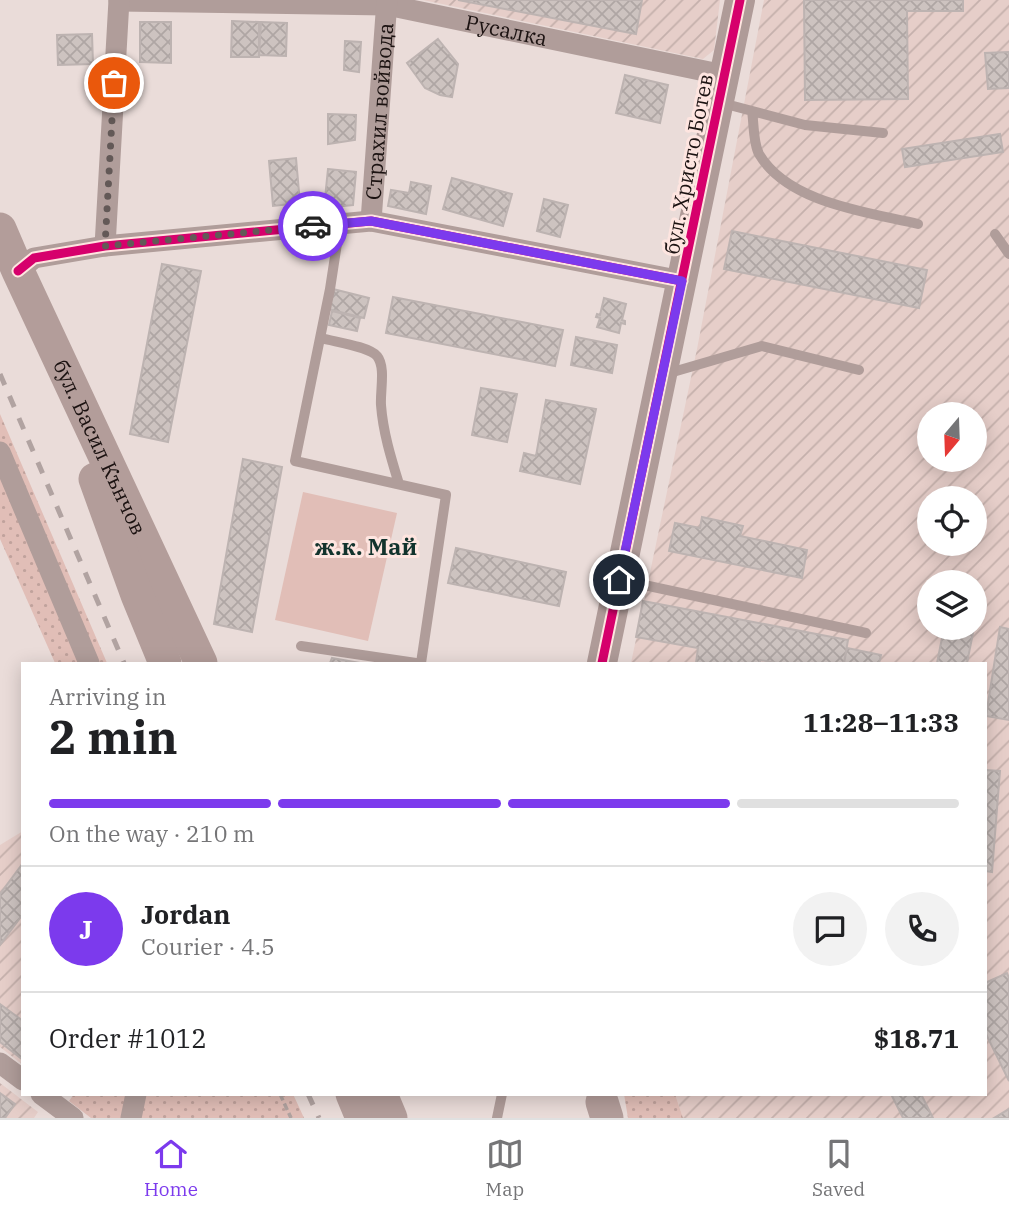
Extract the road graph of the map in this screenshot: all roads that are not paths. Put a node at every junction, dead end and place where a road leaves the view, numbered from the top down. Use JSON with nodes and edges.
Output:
{"nodes":[{"id":1,"x":740,"y":0,"type":"edge"},
{"id":2,"x":119,"y":1,"type":"edge"},
{"id":3,"x":387,"y":2,"type":"edge"},
{"id":4,"x":722,"y":89,"type":"junction"},
{"id":5,"x":752,"y":111,"type":"junction"},
{"id":6,"x":883,"y":133,"type":"dead end"},
{"id":7,"x":371,"y":221,"type":"junction"},
{"id":8,"x":340,"y":224,"type":"junction"},
{"id":9,"x":918,"y":224,"type":"dead end"},
{"id":10,"x":0,"y":229,"type":"edge"},
{"id":11,"x":995,"y":234,"type":"dead end"},
{"id":12,"x":105,"y":246,"type":"junction"},
{"id":13,"x":1009,"y":254,"type":"edge"},
{"id":14,"x":19,"y":274,"type":"junction"},
{"id":15,"x":682,"y":281,"type":"junction"},
{"id":16,"x":321,"y":338,"type":"junction"},
{"id":17,"x":859,"y":370,"type":"dead end"},
{"id":18,"x":663,"y":375,"type":"junction"},
{"id":19,"x":0,"y":452,"type":"edge"},
{"id":20,"x":398,"y":484,"type":"junction"},
{"id":21,"x":619,"y":580,"type":"junction"},
{"id":22,"x":866,"y":633,"type":"dead end"},
{"id":23,"x":301,"y":646,"type":"dead end"},
{"id":24,"x":89,"y":662,"type":"edge"},
{"id":25,"x":165,"y":662,"type":"edge"},
{"id":26,"x":201,"y":662,"type":"edge"},
{"id":27,"x":409,"y":662,"type":"edge"},
{"id":28,"x":421,"y":662,"type":"edge"},
{"id":29,"x":604,"y":662,"type":"edge"},
{"id":30,"x":0,"y":1063,"type":"edge"},
{"id":31,"x":21,"y":1079,"type":"edge"},
{"id":32,"x":44,"y":1096,"type":"edge"},
{"id":33,"x":136,"y":1096,"type":"edge"},
{"id":34,"x":353,"y":1096,"type":"edge"},
{"id":35,"x":382,"y":1096,"type":"edge"},
{"id":36,"x":502,"y":1096,"type":"edge"},
{"id":37,"x":73,"y":1118,"type":"edge"},
{"id":38,"x":131,"y":1118,"type":"edge"},
{"id":39,"x":362,"y":1118,"type":"edge"},
{"id":40,"x":391,"y":1118,"type":"edge"},
{"id":41,"x":497,"y":1118,"type":"edge"}],
"edges":[{"from":1,"to":4,"type":"street","name":"бул. Христо Ботев"},
{"from":2,"to":3,"type":"street","name":"Русалка"},
{"from":2,"to":12,"type":"street"},
{"from":3,"to":4,"type":"street","name":"Русалка"},
{"from":3,"to":7,"type":"street","name":"Страхил войвода"},
{"from":4,"to":5,"type":"lane"},
{"from":4,"to":15,"type":"street","name":"бул. Христо Ботев"},
{"from":5,"to":6,"type":"lane"},
{"from":5,"to":9,"type":"lane"},
{"from":7,"to":8,"type":"street"},
{"from":7,"to":15,"type":"street"},
{"from":8,"to":12,"type":"street"},
{"from":8,"to":16,"type":"lane"},
{"from":10,"to":14,"type":"main road","name":"бул. Васил Кънчов"},
{"from":11,"to":13,"type":"lane"},
{"from":12,"to":14,"type":"street"},
{"from":14,"to":25,"type":"main road"},
{"from":14,"to":26,"type":"main road","name":"бул. Васил Кънчов"},
{"from":15,"to":18,"type":"street","name":"бул. Христо Ботев"},
{"from":16,"to":20,"type":"lane"},
{"from":16,"to":20,"type":"lane"},
{"from":17,"to":18,"type":"lane"},
{"from":18,"to":21,"type":"street","name":"бул. Христо Ботев"},
{"from":19,"to":24,"type":"street"},
{"from":20,"to":28,"type":"lane"},
{"from":21,"to":22,"type":"lane"},
{"from":21,"to":29,"type":"street","name":"бул. Христо Ботев"},
{"from":23,"to":27,"type":"lane"},
{"from":30,"to":31,"type":"street"},
{"from":32,"to":37,"type":"street"},
{"from":33,"to":38,"type":"street"},
{"from":34,"to":39,"type":"main road"},
{"from":35,"to":40,"type":"main road"},
{"from":36,"to":41,"type":"lane"}]}
